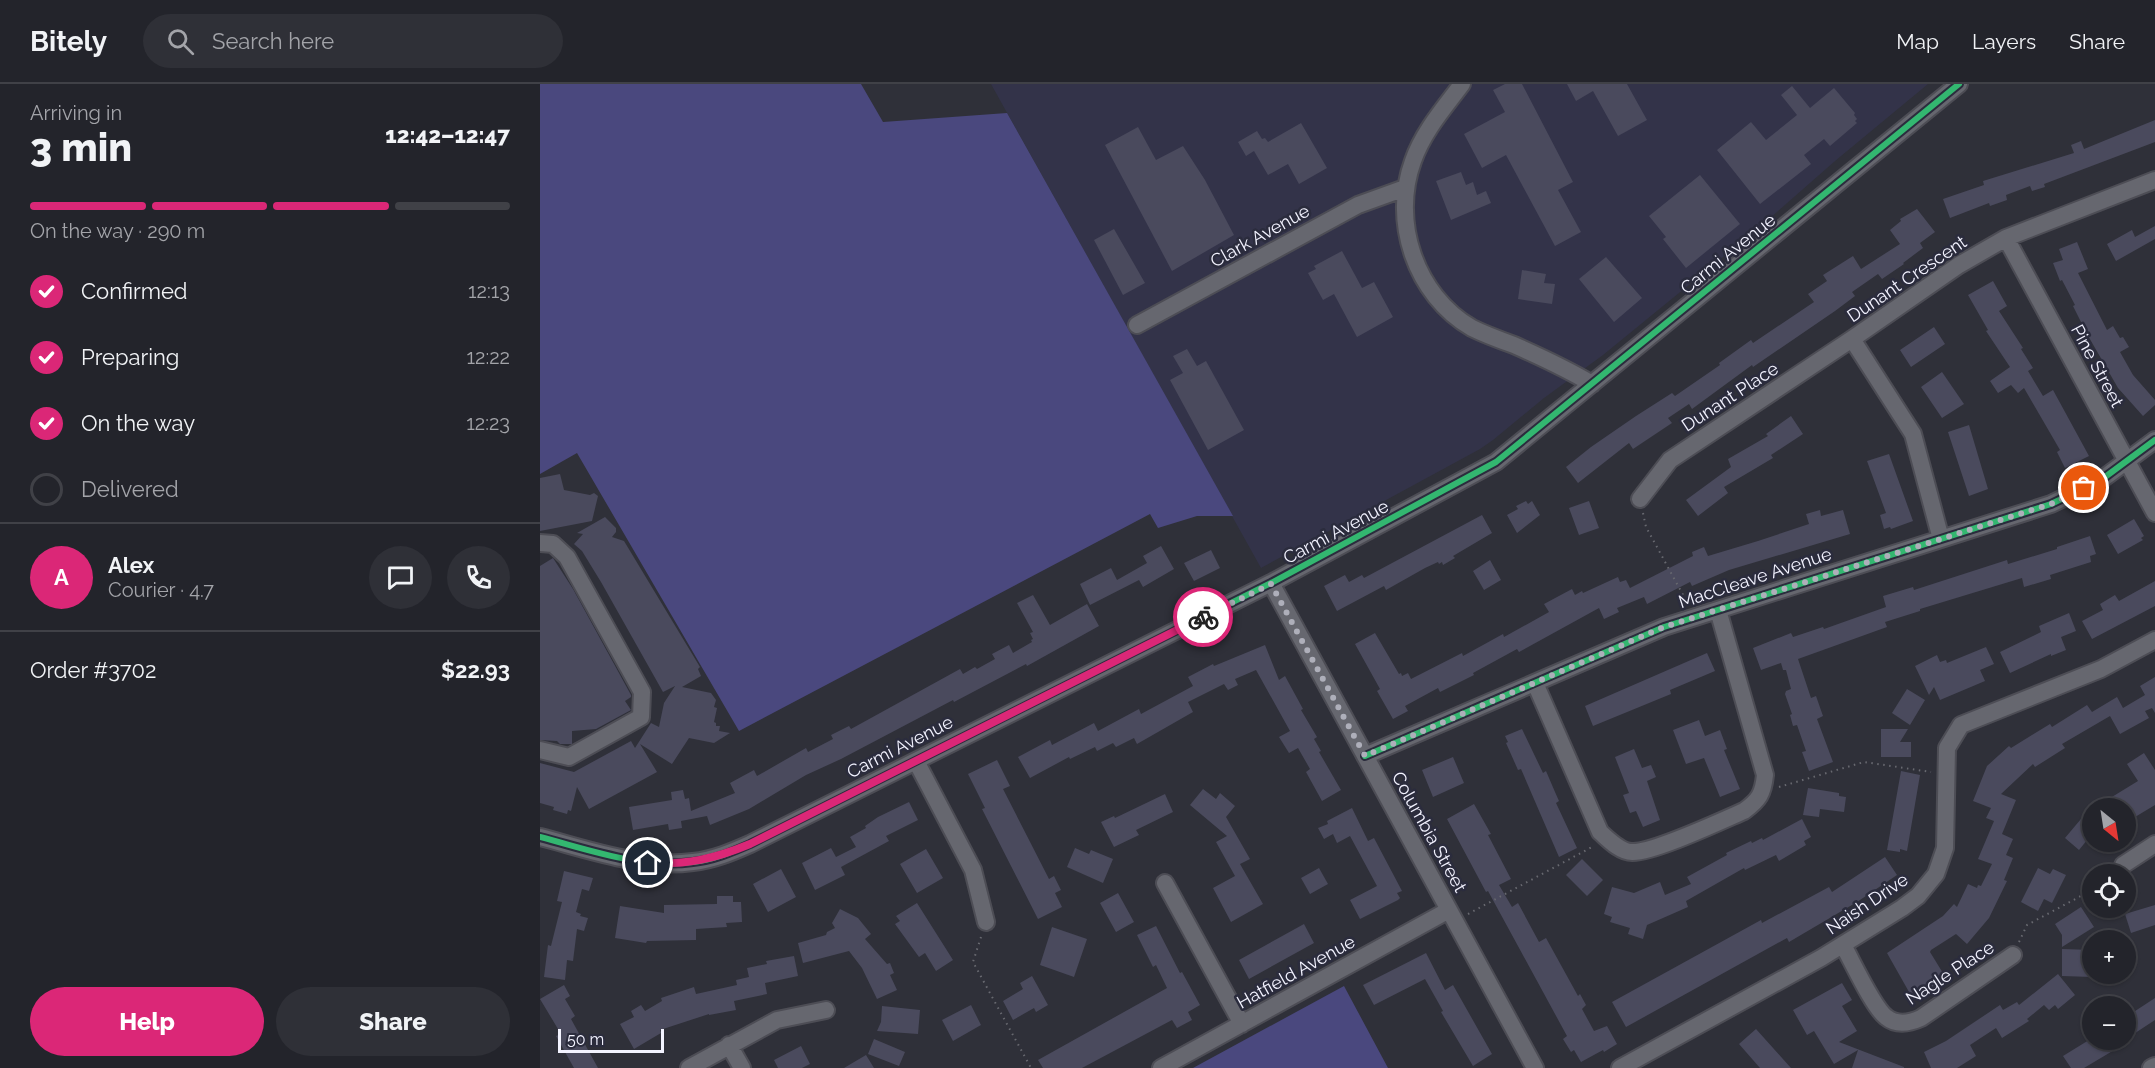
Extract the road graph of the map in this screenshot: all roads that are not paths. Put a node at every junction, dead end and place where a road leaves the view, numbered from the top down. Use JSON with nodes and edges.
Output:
{"nodes":[{"id":1,"x":1462,"y":84,"type":"edge"},
{"id":2,"x":1959,"y":84,"type":"edge"},
{"id":3,"x":2155,"y":180,"type":"edge"},
{"id":4,"x":1405,"y":188,"type":"junction"},
{"id":5,"x":2006,"y":238,"type":"junction"},
{"id":6,"x":1137,"y":325,"type":"dead end"},
{"id":7,"x":1852,"y":339,"type":"junction"},
{"id":8,"x":1592,"y":384,"type":"junction"},
{"id":9,"x":2155,"y":440,"type":"edge"},
{"id":10,"x":2126,"y":462,"type":"junction"},
{"id":11,"x":1640,"y":499,"type":"road end"},
{"id":12,"x":2155,"y":513,"type":"edge"},
{"id":13,"x":1941,"y":539,"type":"junction"},
{"id":14,"x":540,"y":543,"type":"edge"},
{"id":15,"x":1271,"y":584,"type":"junction"},
{"id":16,"x":1718,"y":610,"type":"junction"},
{"id":17,"x":2155,"y":640,"type":"edge"},
{"id":18,"x":1536,"y":683,"type":"junction"},
{"id":19,"x":540,"y":750,"type":"edge"},
{"id":20,"x":1365,"y":756,"type":"junction"},
{"id":21,"x":916,"y":761,"type":"junction"},
{"id":22,"x":541,"y":840,"type":"edge"},
{"id":23,"x":2155,"y":844,"type":"edge"},
{"id":24,"x":2125,"y":864,"type":"edge"},
{"id":25,"x":1165,"y":883,"type":"dead end"},
{"id":26,"x":1453,"y":917,"type":"junction"},
{"id":27,"x":986,"y":922,"type":"road end"},
{"id":28,"x":1843,"y":945,"type":"junction"},
{"id":29,"x":2013,"y":955,"type":"road end"},
{"id":30,"x":826,"y":1010,"type":"dead end"},
{"id":31,"x":1242,"y":1024,"type":"junction"},
{"id":32,"x":729,"y":1045,"type":"junction"},
{"id":33,"x":689,"y":1068,"type":"edge"},
{"id":34,"x":742,"y":1068,"type":"edge"},
{"id":35,"x":1161,"y":1068,"type":"edge"},
{"id":36,"x":1535,"y":1068,"type":"edge"},
{"id":37,"x":1620,"y":1068,"type":"edge"}],
"edges":[{"from":1,"to":4,"type":"street"},
{"from":2,"to":8,"type":"street","name":"Carmi Avenue"},
{"from":3,"to":5,"type":"street","name":"Dunant Crescent"},
{"from":4,"to":6,"type":"street","name":"Clark Avenue"},
{"from":4,"to":8,"type":"street"},
{"from":5,"to":7,"type":"street","name":"Dunant Crescent"},
{"from":5,"to":10,"type":"street","name":"Pine Street"},
{"from":7,"to":11,"type":"street","name":"Dunant Place"},
{"from":7,"to":13,"type":"street","name":"Dunant Crescent"},
{"from":8,"to":15,"type":"street","name":"Carmi Avenue"},
{"from":9,"to":10,"type":"street","name":"MacCleave Avenue"},
{"from":10,"to":12,"type":"street","name":"Pine Street"},
{"from":10,"to":13,"type":"street","name":"MacCleave Avenue"},
{"from":13,"to":16,"type":"street","name":"MacCleave Avenue"},
{"from":14,"to":19,"type":"street"},
{"from":15,"to":20,"type":"street","name":"Columbia Street"},
{"from":15,"to":21,"type":"street","name":"Carmi Avenue"},
{"from":16,"to":18,"type":"street","name":"MacCleave Avenue"},
{"from":16,"to":18,"type":"street"},
{"from":17,"to":28,"type":"street","name":"Naish Drive"},
{"from":18,"to":20,"type":"street","name":"MacCleave Avenue"},
{"from":20,"to":26,"type":"street","name":"Columbia Street"},
{"from":21,"to":22,"type":"street","name":"Carmi Avenue"},
{"from":21,"to":27,"type":"street"},
{"from":23,"to":24,"type":"street"},
{"from":25,"to":31,"type":"street"},
{"from":26,"to":31,"type":"street","name":"Hatfield Avenue"},
{"from":26,"to":36,"type":"street","name":"Columbia Street"},
{"from":28,"to":29,"type":"street","name":"Nagle Place"},
{"from":28,"to":37,"type":"street","name":"Naish Drive"},
{"from":30,"to":32,"type":"street"},
{"from":31,"to":35,"type":"street","name":"Hatfield Avenue"},
{"from":32,"to":33,"type":"street"},
{"from":32,"to":34,"type":"street"}]}
